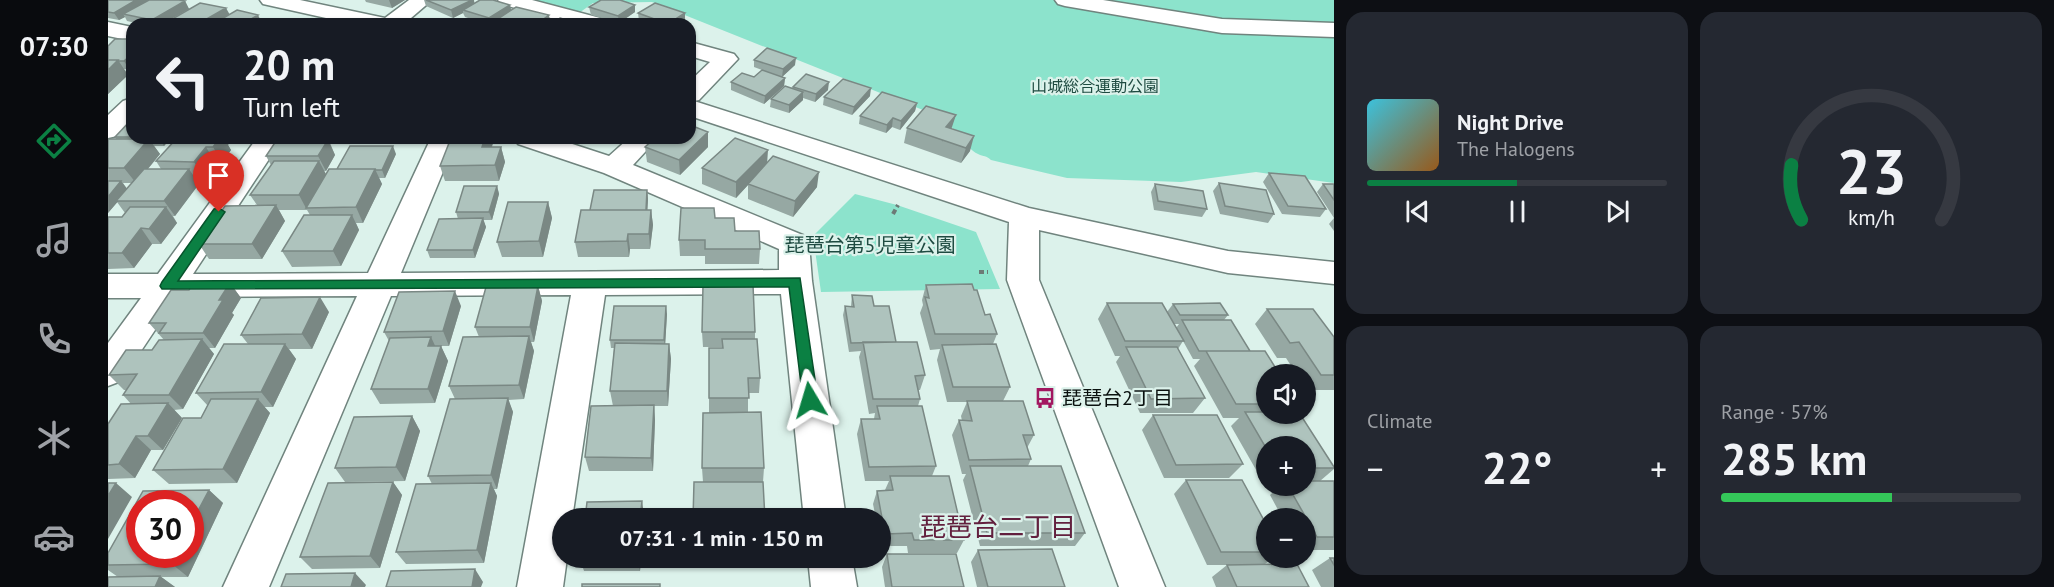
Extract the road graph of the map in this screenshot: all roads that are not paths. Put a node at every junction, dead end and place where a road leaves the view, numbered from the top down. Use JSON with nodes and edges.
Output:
{"nodes":[{"id":1,"x":270,"y":0,"type":"edge"},
{"id":2,"x":422,"y":0,"type":"edge"},
{"id":3,"x":508,"y":0,"type":"edge"},
{"id":4,"x":1065,"y":0,"type":"edge"},
{"id":5,"x":356,"y":18,"type":"edge"},
{"id":6,"x":398,"y":18,"type":"edge"},
{"id":7,"x":574,"y":18,"type":"edge"},
{"id":8,"x":108,"y":29,"type":"edge"},
{"id":9,"x":1334,"y":30,"type":"edge"},
{"id":10,"x":126,"y":33,"type":"edge"},
{"id":11,"x":696,"y":51,"type":"edge"},
{"id":12,"x":696,"y":89,"type":"edge"},
{"id":13,"x":696,"y":110,"type":"edge"},
{"id":14,"x":126,"y":112,"type":"edge"},
{"id":15,"x":108,"y":130,"type":"edge"},
{"id":16,"x":266,"y":144,"type":"edge"},
{"id":17,"x":441,"y":144,"type":"edge"},
{"id":18,"x":545,"y":144,"type":"edge"},
{"id":19,"x":639,"y":144,"type":"edge"},
{"id":20,"x":614,"y":167,"type":"junction"},
{"id":21,"x":1024,"y":217,"type":"junction"},
{"id":22,"x":1334,"y":273,"type":"edge"},
{"id":23,"x":796,"y":282,"type":"junction"},
{"id":24,"x":590,"y":283,"type":"junction"},
{"id":25,"x":380,"y":284,"type":"junction"},
{"id":26,"x":108,"y":286,"type":"edge"},
{"id":27,"x":167,"y":286,"type":"junction"},
{"id":28,"x":108,"y":371,"type":"edge"},
{"id":29,"x":824,"y":508,"type":"edge"},
{"id":30,"x":831,"y":568,"type":"edge"},
{"id":31,"x":246,"y":587,"type":"edge"},
{"id":32,"x":540,"y":587,"type":"edge"},
{"id":33,"x":834,"y":587,"type":"edge"},
{"id":34,"x":1142,"y":587,"type":"edge"}],
"edges":[{"from":1,"to":5,"type":"street"},
{"from":2,"to":6,"type":"street"},
{"from":3,"to":7,"type":"street"},
{"from":4,"to":9,"type":"street"},
{"from":8,"to":10,"type":"street"},
{"from":11,"to":12,"type":"street"},
{"from":13,"to":21,"type":"street"},
{"from":14,"to":15,"type":"street"},
{"from":16,"to":27,"type":"street"},
{"from":17,"to":25,"type":"street"},
{"from":18,"to":20,"type":"street"},
{"from":19,"to":20,"type":"street"},
{"from":20,"to":23,"type":"street"},
{"from":21,"to":22,"type":"street"},
{"from":21,"to":34,"type":"street"},
{"from":23,"to":24,"type":"street"},
{"from":23,"to":29,"type":"street"},
{"from":24,"to":25,"type":"street"},
{"from":24,"to":32,"type":"street"},
{"from":25,"to":27,"type":"street"},
{"from":25,"to":31,"type":"street"},
{"from":26,"to":27,"type":"street"},
{"from":27,"to":28,"type":"street"},
{"from":30,"to":33,"type":"street"}]}
